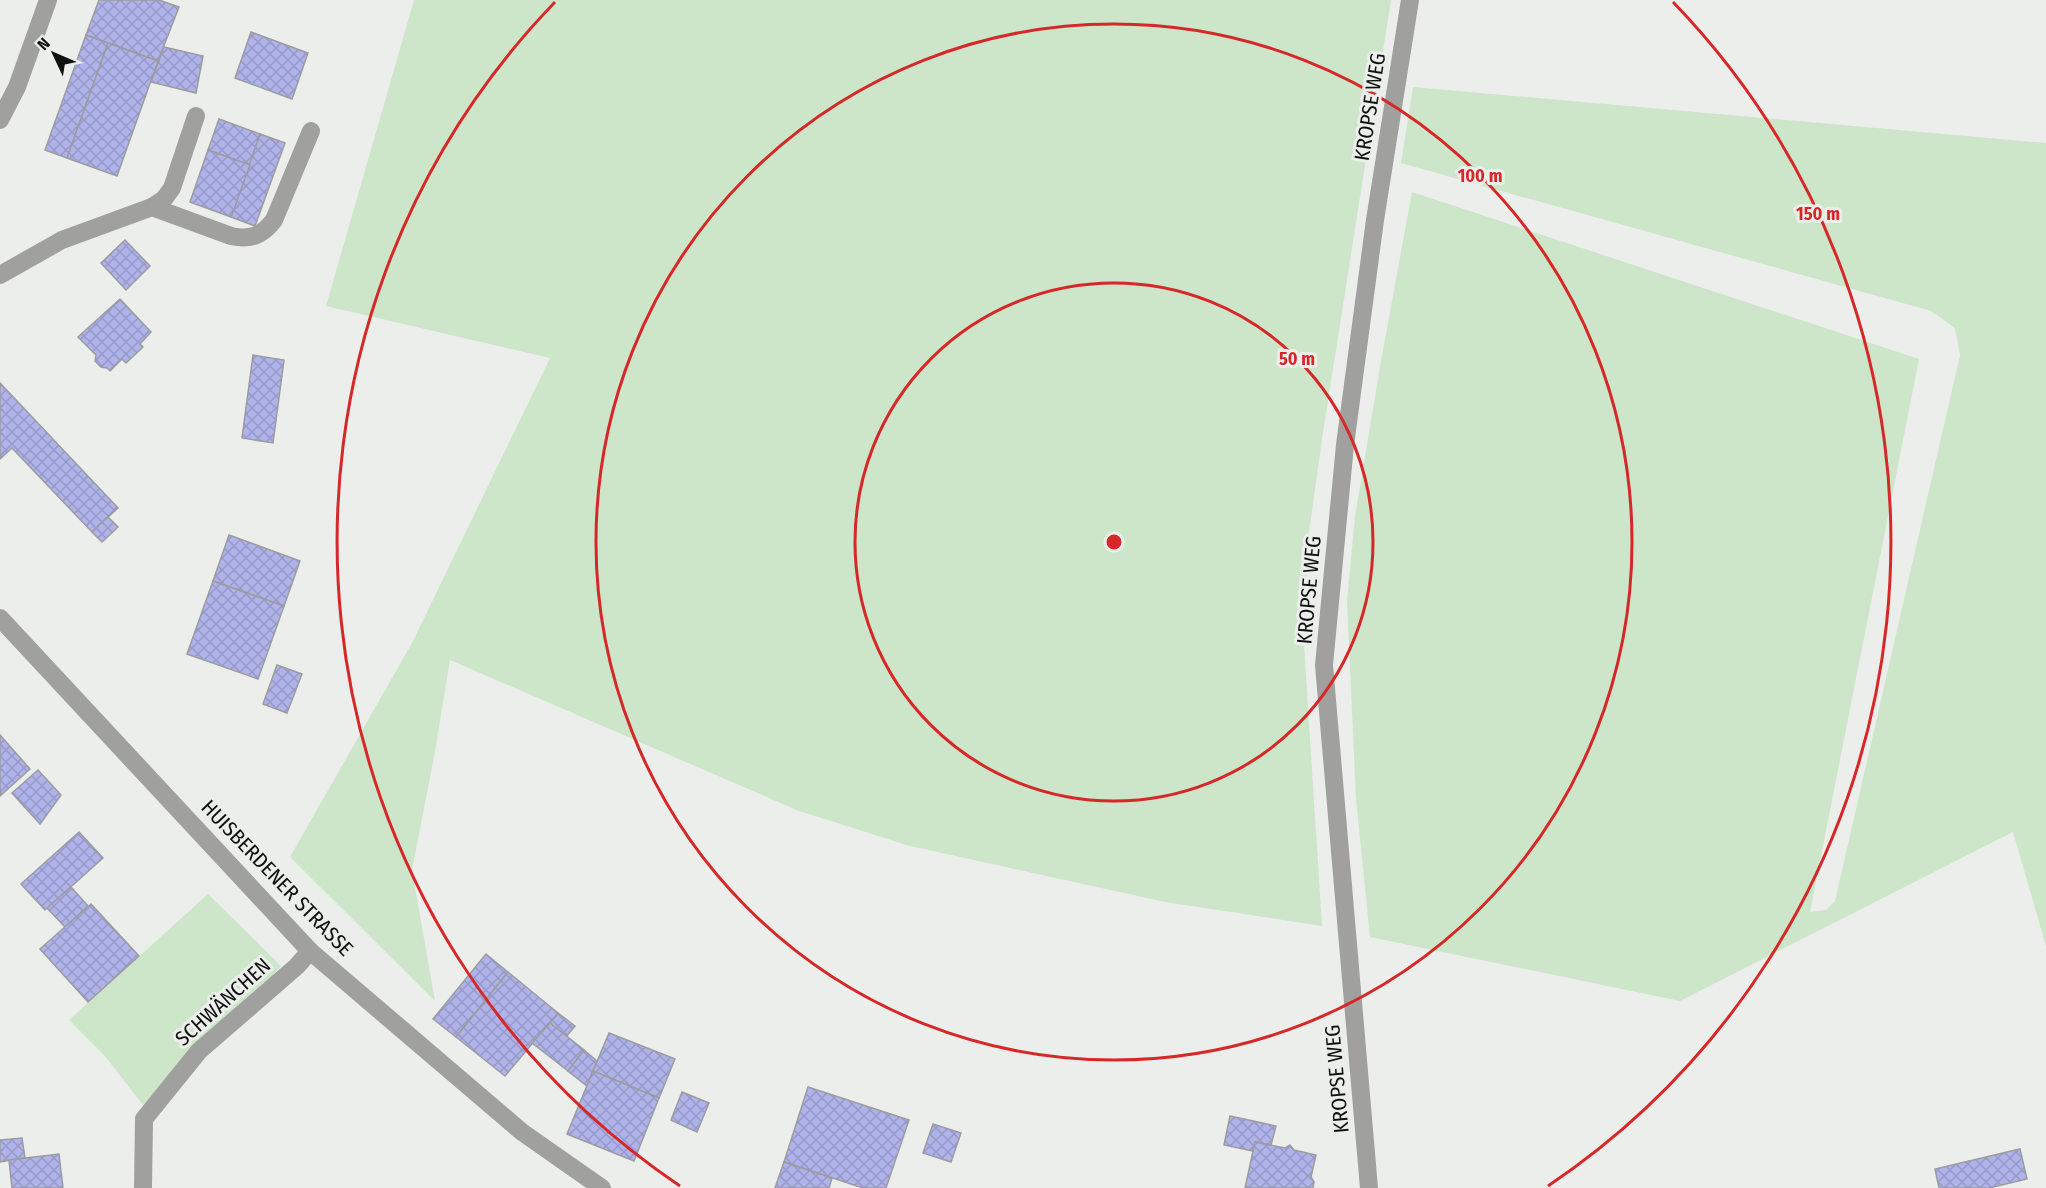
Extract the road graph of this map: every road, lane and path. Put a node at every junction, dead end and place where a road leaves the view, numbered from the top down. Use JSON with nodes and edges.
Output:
{"nodes":[{"id":1,"x":48,"y":0,"type":"edge"},
{"id":2,"x":1410,"y":0,"type":"edge"},
{"id":3,"x":196,"y":116,"type":"dead end"},
{"id":4,"x":0,"y":120,"type":"edge"},
{"id":5,"x":310,"y":131,"type":"dead end"},
{"id":6,"x":152,"y":207,"type":"junction"},
{"id":7,"x":0,"y":275,"type":"edge"},
{"id":8,"x":0,"y":618,"type":"edge"},
{"id":9,"x":310,"y":951,"type":"junction"},
{"id":10,"x":143,"y":1188,"type":"edge"},
{"id":11,"x":602,"y":1188,"type":"edge"},
{"id":12,"x":1369,"y":1188,"type":"edge"}],
"edges":[{"from":1,"to":4,"type":"street"},
{"from":2,"to":12,"type":"street","name":"KROPSE WEG"},
{"from":3,"to":6,"type":"street"},
{"from":5,"to":6,"type":"street"},
{"from":6,"to":7,"type":"street"},
{"from":8,"to":9,"type":"street","name":"HUISBERDENER STRASSE"},
{"from":9,"to":10,"type":"street","name":"SCHWÄNCHEN"},
{"from":9,"to":11,"type":"street","name":"HUISBERDENER STRASSE"}]}
